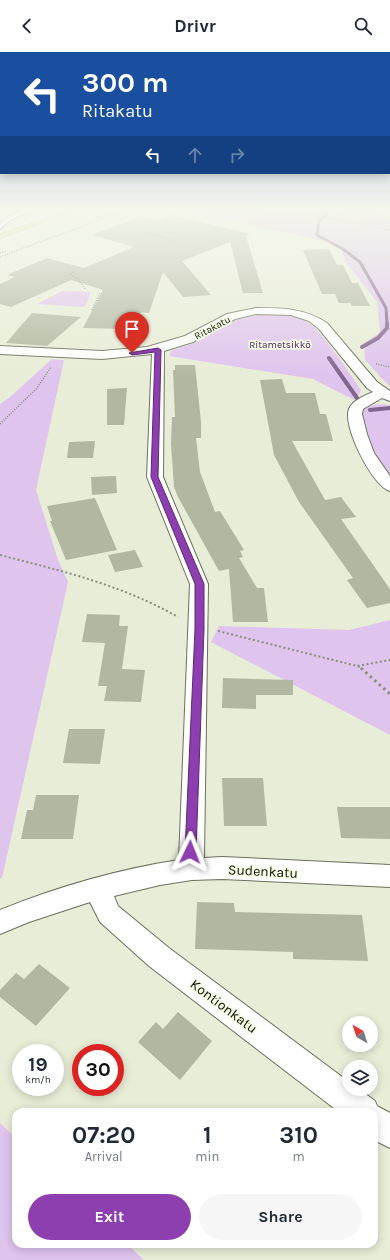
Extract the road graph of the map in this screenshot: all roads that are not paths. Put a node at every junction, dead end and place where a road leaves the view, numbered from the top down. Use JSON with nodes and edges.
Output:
{"nodes":[{"id":1,"x":0,"y":350,"type":"edge"},
{"id":2,"x":158,"y":350,"type":"junction"},
{"id":3,"x":386,"y":395,"type":"edge"},
{"id":4,"x":390,"y":486,"type":"edge"},
{"id":5,"x":192,"y":869,"type":"junction"},
{"id":6,"x":390,"y":876,"type":"edge"},
{"id":7,"x":97,"y":889,"type":"junction"},
{"id":8,"x":0,"y":922,"type":"edge"},
{"id":9,"x":359,"y":1108,"type":"edge"},
{"id":10,"x":378,"y":1123,"type":"edge"},
{"id":11,"x":390,"y":1132,"type":"edge"}],
"edges":[{"from":1,"to":2,"type":"street","name":"Ritakatu"},
{"from":2,"to":3,"type":"street","name":"Ritakatu"},
{"from":2,"to":5,"type":"street"},
{"from":3,"to":4,"type":"street"},
{"from":5,"to":6,"type":"street","name":"Sudenkatu"},
{"from":5,"to":7,"type":"street","name":"Sudenkatu"},
{"from":7,"to":8,"type":"street","name":"Sudenkatu"},
{"from":7,"to":9,"type":"street","name":"Kontionkatu"},
{"from":10,"to":11,"type":"street"}]}
